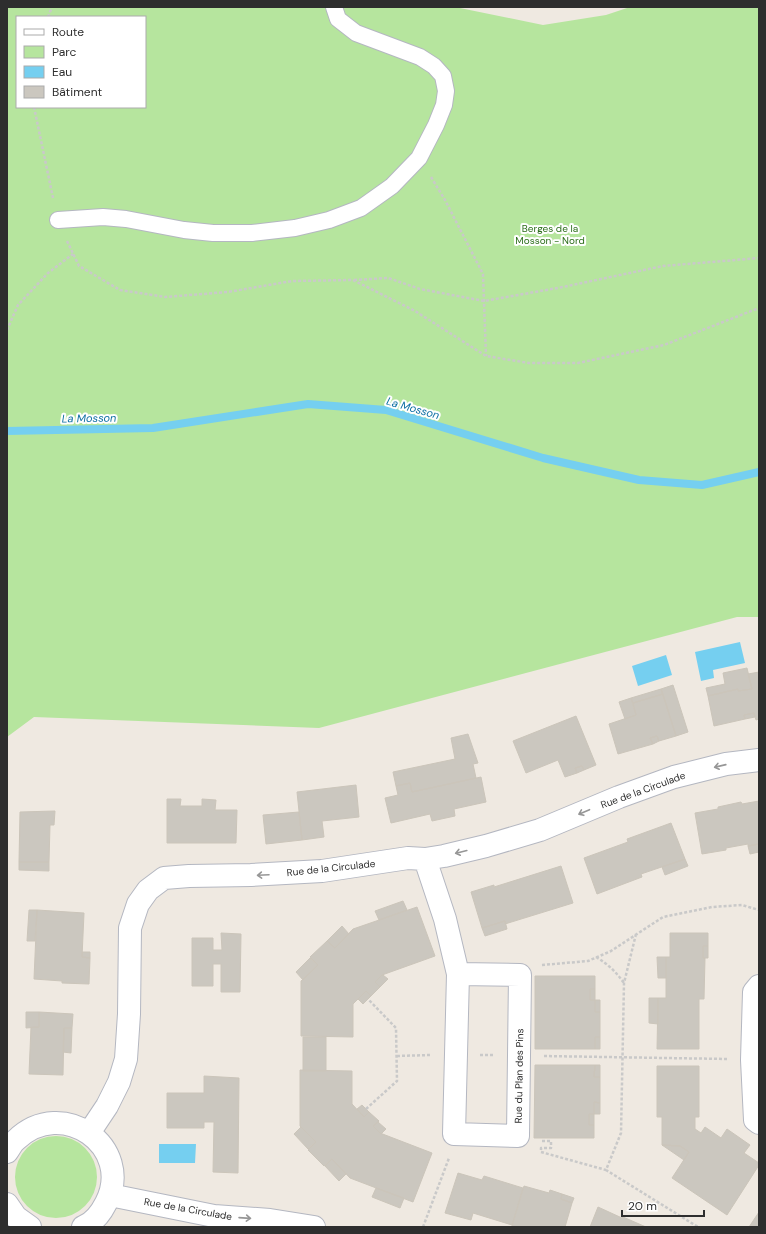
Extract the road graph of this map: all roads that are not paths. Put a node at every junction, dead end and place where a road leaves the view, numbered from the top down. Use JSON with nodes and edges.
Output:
{"nodes":[{"id":1,"x":334,"y":7,"type":"edge"},
{"id":2,"x":58,"y":220,"type":"road end"},
{"id":3,"x":759,"y":760,"type":"edge"},
{"id":4,"x":425,"y":859,"type":"junction"},
{"id":5,"x":458,"y":974,"type":"junction"},
{"id":6,"x":759,"y":986,"type":"edge"},
{"id":7,"x":759,"y":1123,"type":"edge"},
{"id":8,"x":89,"y":1133,"type":"junction"},
{"id":9,"x":10,"y":1143,"type":"edge"},
{"id":10,"x":110,"y":1195,"type":"junction"},
{"id":11,"x":7,"y":1204,"type":"edge"},
{"id":12,"x":30,"y":1227,"type":"edge"},
{"id":13,"x":83,"y":1227,"type":"edge"},
{"id":14,"x":314,"y":1227,"type":"edge"}],
"edges":[{"from":1,"to":2,"type":"lane"},
{"from":3,"to":4,"type":"street","name":"Rue de la Circulade","one_way":true},
{"from":4,"to":5,"type":"street"},
{"from":4,"to":8,"type":"street","name":"Rue de la Circulade","one_way":true},
{"from":5,"to":5,"type":"street","name":"Rue du Plan des Pins"},
{"from":6,"to":7,"type":"street"},
{"from":8,"to":9,"type":"street"},
{"from":8,"to":10,"type":"street"},
{"from":10,"to":13,"type":"street"},
{"from":10,"to":14,"type":"street","name":"Rue de la Circulade","one_way":true},
{"from":11,"to":12,"type":"street"}]}
